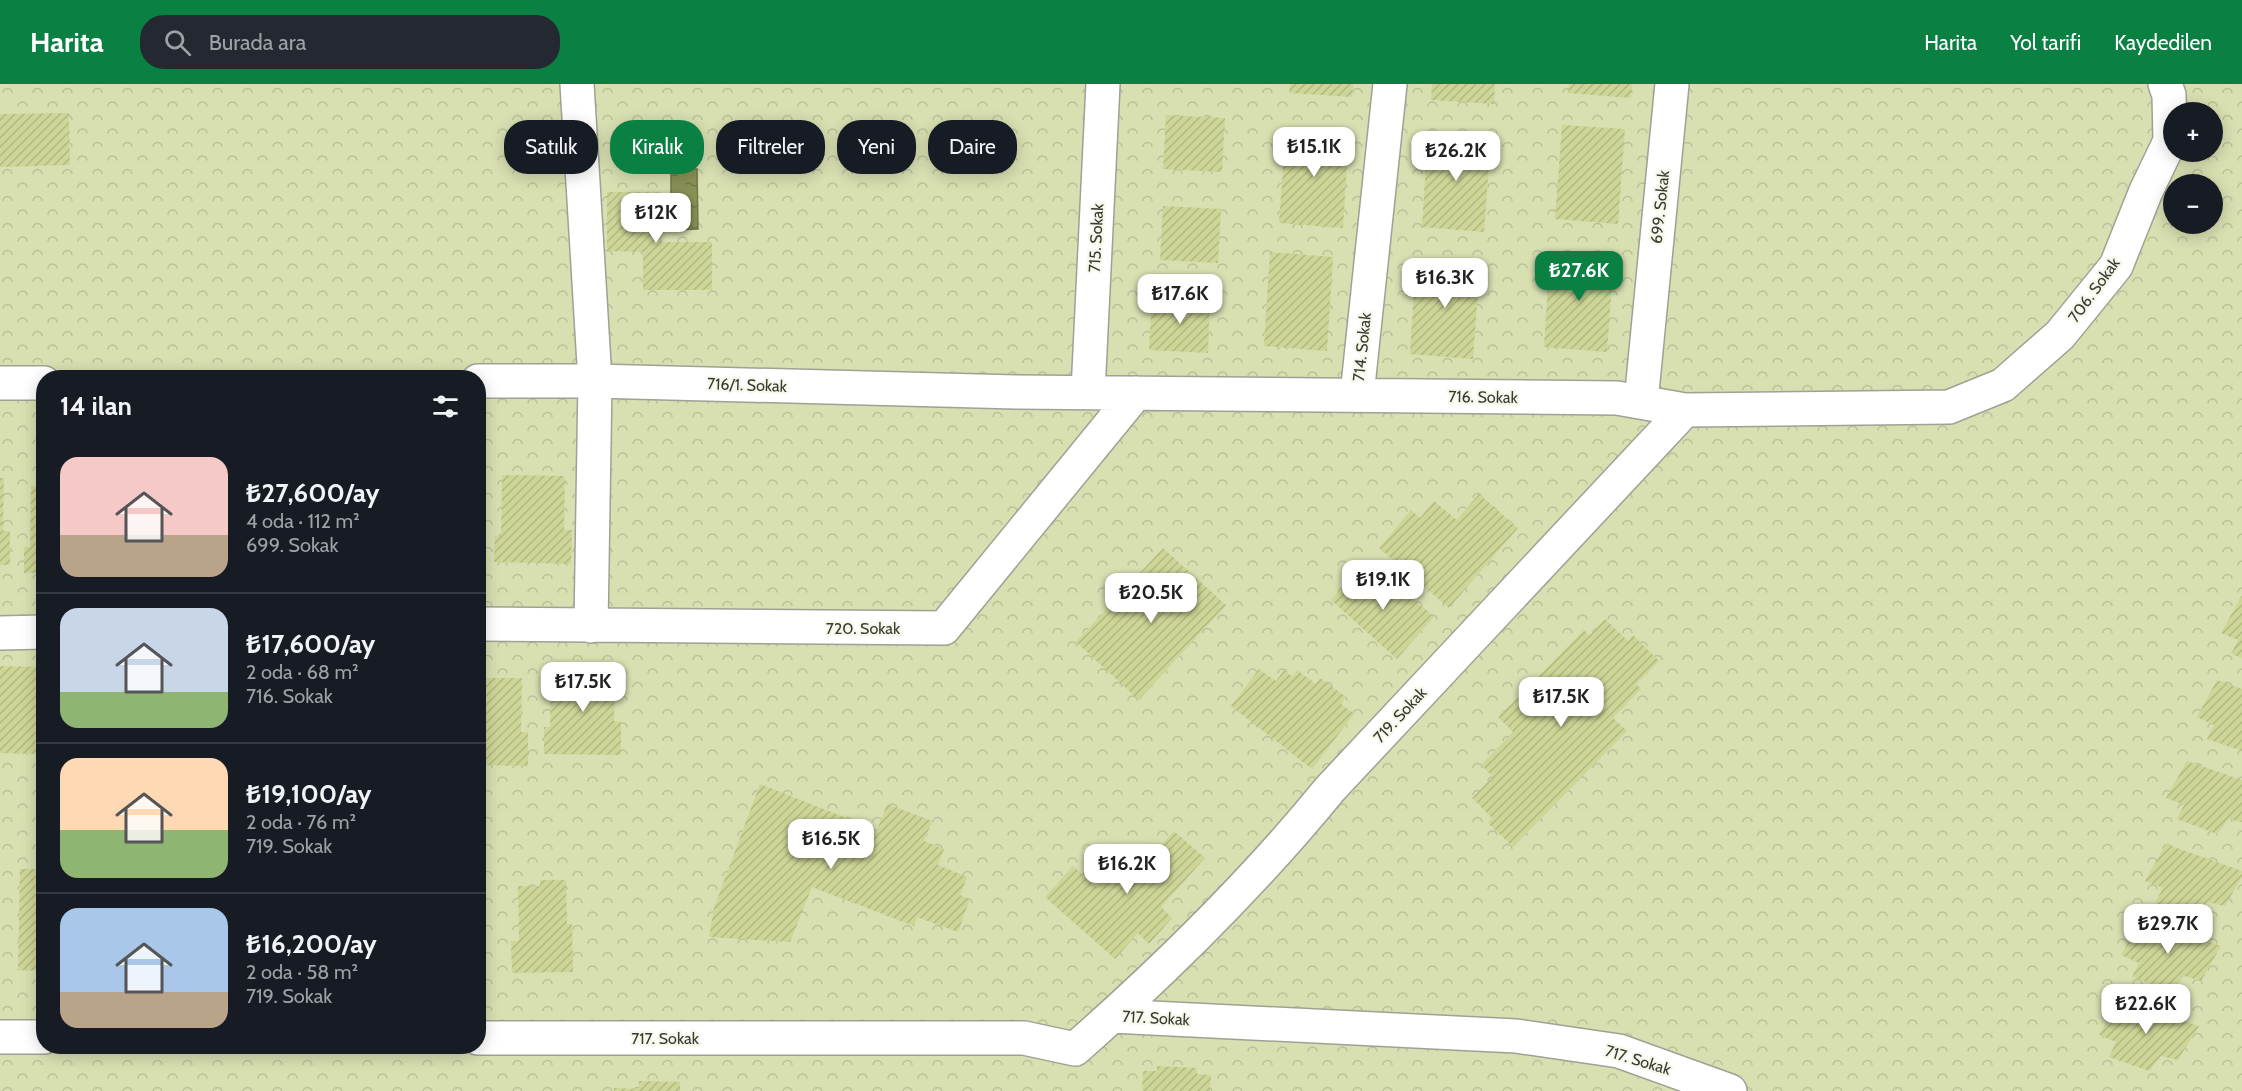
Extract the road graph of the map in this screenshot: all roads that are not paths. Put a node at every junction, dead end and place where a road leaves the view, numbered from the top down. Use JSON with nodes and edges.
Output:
{"nodes":[{"id":1,"x":577,"y":84,"type":"edge"},
{"id":2,"x":1103,"y":84,"type":"edge"},
{"id":3,"x":1390,"y":84,"type":"edge"},
{"id":4,"x":1672,"y":84,"type":"edge"},
{"id":5,"x":2165,"y":84,"type":"edge"},
{"id":6,"x":486,"y":381,"type":"edge"},
{"id":7,"x":595,"y":381,"type":"junction"},
{"id":8,"x":0,"y":383,"type":"edge"},
{"id":9,"x":36,"y":383,"type":"edge"},
{"id":10,"x":1016,"y":392,"type":"joint"},
{"id":11,"x":1088,"y":392,"type":"junction"},
{"id":12,"x":1136,"y":393,"type":"junction"},
{"id":13,"x":1357,"y":395,"type":"junction"},
{"id":14,"x":1641,"y":402,"type":"junction"},
{"id":15,"x":1949,"y":407,"type":"joint"},
{"id":16,"x":1685,"y":410,"type":"junction"},
{"id":17,"x":486,"y":624,"type":"edge"},
{"id":18,"x":591,"y":626,"type":"junction"},
{"id":19,"x":36,"y":632,"type":"edge"},
{"id":20,"x":0,"y":633,"type":"edge"},
{"id":21,"x":1112,"y":1016,"type":"junction"},
{"id":22,"x":0,"y":1037,"type":"edge"},
{"id":23,"x":36,"y":1037,"type":"edge"},
{"id":24,"x":486,"y":1038,"type":"edge"},
{"id":25,"x":1730,"y":1091,"type":"edge"}],
"edges":[{"from":1,"to":7,"type":"street"},
{"from":2,"to":11,"type":"street","name":"715. Sokak"},
{"from":3,"to":13,"type":"street","name":"714. Sokak"},
{"from":4,"to":14,"type":"street","name":"699. Sokak"},
{"from":5,"to":15,"type":"street","name":"706. Sokak"},
{"from":6,"to":7,"type":"street","name":"716/1. Sokak"},
{"from":7,"to":10,"type":"street","name":"716/1. Sokak"},
{"from":7,"to":18,"type":"street"},
{"from":8,"to":9,"type":"street"},
{"from":10,"to":11,"type":"street","name":"716. Sokak"},
{"from":11,"to":12,"type":"street","name":"716. Sokak"},
{"from":12,"to":13,"type":"street","name":"716. Sokak"},
{"from":12,"to":18,"type":"street","name":"720. Sokak"},
{"from":13,"to":14,"type":"street","name":"716. Sokak"},
{"from":14,"to":16,"type":"street","name":"716. Sokak"},
{"from":15,"to":16,"type":"street","name":"716. Sokak"},
{"from":16,"to":21,"type":"street","name":"719. Sokak"},
{"from":17,"to":18,"type":"street","name":"720. Sokak"},
{"from":19,"to":20,"type":"street"},
{"from":21,"to":24,"type":"street","name":"717. Sokak"},
{"from":21,"to":25,"type":"street","name":"717. Sokak"},
{"from":22,"to":23,"type":"street"}]}
